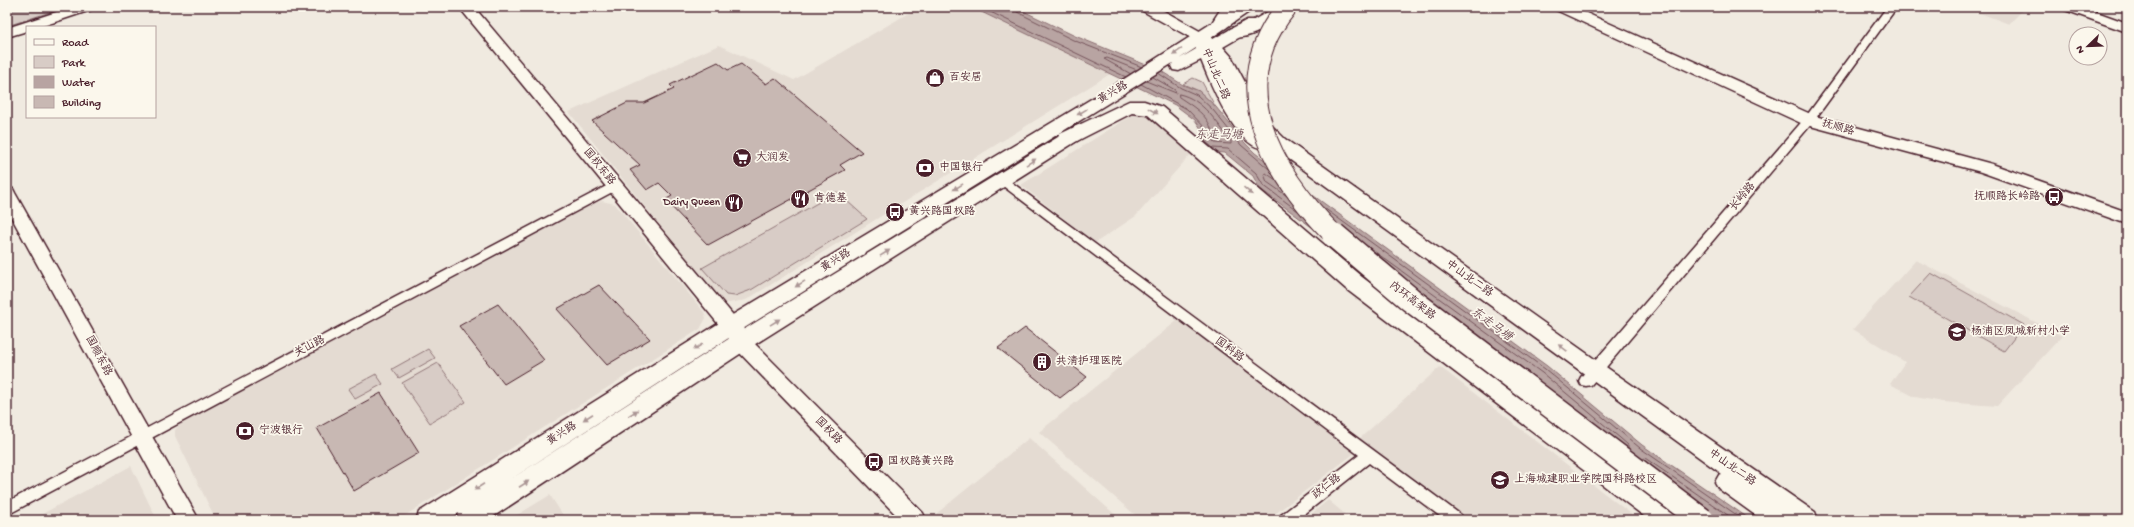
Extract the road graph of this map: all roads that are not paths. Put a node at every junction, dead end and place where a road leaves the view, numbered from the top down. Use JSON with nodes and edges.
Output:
{"nodes":[{"id":1,"x":86,"y":7,"type":"edge"},
{"id":2,"x":466,"y":7,"type":"edge"},
{"id":3,"x":1146,"y":7,"type":"edge"},
{"id":4,"x":1236,"y":7,"type":"edge"},
{"id":5,"x":1248,"y":7,"type":"edge"},
{"id":6,"x":1274,"y":7,"type":"edge"},
{"id":7,"x":1279,"y":7,"type":"edge"},
{"id":8,"x":1287,"y":7,"type":"edge"},
{"id":9,"x":1561,"y":7,"type":"edge"},
{"id":10,"x":1892,"y":7,"type":"edge"},
{"id":11,"x":2070,"y":7,"type":"edge"},
{"id":12,"x":1220,"y":24,"type":"junction"},
{"id":13,"x":28,"y":26,"type":"edge"},
{"id":14,"x":26,"y":27,"type":"edge"},
{"id":15,"x":2127,"y":28,"type":"edge"},
{"id":16,"x":7,"y":33,"type":"edge"},
{"id":17,"x":1236,"y":33,"type":"junction"},
{"id":18,"x":1206,"y":45,"type":"junction"},
{"id":19,"x":1134,"y":88,"type":"junction"},
{"id":20,"x":1809,"y":120,"type":"junction"},
{"id":21,"x":1067,"y":139,"type":"junction"},
{"id":22,"x":1003,"y":180,"type":"junction"},
{"id":23,"x":614,"y":186,"type":"junction"},
{"id":24,"x":7,"y":193,"type":"edge"},
{"id":25,"x":2127,"y":218,"type":"edge"},
{"id":26,"x":736,"y":334,"type":"junction"},
{"id":27,"x":1591,"y":376,"type":"junction"},
{"id":28,"x":142,"y":436,"type":"junction"},
{"id":29,"x":1369,"y":455,"type":"junction"},
{"id":30,"x":7,"y":509,"type":"edge"},
{"id":31,"x":188,"y":520,"type":"edge"},
{"id":32,"x":428,"y":520,"type":"edge"},
{"id":33,"x":468,"y":520,"type":"edge"},
{"id":34,"x":915,"y":520,"type":"edge"},
{"id":35,"x":1286,"y":520,"type":"edge"},
{"id":36,"x":1456,"y":520,"type":"edge"},
{"id":37,"x":1669,"y":520,"type":"edge"},
{"id":38,"x":1680,"y":520,"type":"edge"},
{"id":39,"x":1702,"y":520,"type":"edge"},
{"id":40,"x":1781,"y":520,"type":"edge"},
{"id":41,"x":1806,"y":520,"type":"edge"}],
"edges":[{"from":1,"to":13,"type":"street"},
{"from":2,"to":23,"type":"street","name":"国权东路"},
{"from":3,"to":18,"type":"street"},
{"from":4,"to":12,"type":"highway"},
{"from":5,"to":12,"type":"main road","name":"黄兴路"},
{"from":6,"to":38,"type":"highway","name":"内环高架路"},
{"from":7,"to":17,"type":"main road","name":"黄兴路"},
{"from":8,"to":17,"type":"highway"},
{"from":8,"to":39,"type":"highway","name":"内环高架路","bridge":true},
{"from":9,"to":20,"type":"street","name":"抚顺路"},
{"from":10,"to":20,"type":"street","name":"长岭路"},
{"from":11,"to":15,"type":"street"},
{"from":12,"to":18,"type":"main road","name":"黄兴路"},
{"from":14,"to":16,"type":"street"},
{"from":17,"to":18,"type":"main road","name":"黄兴路"},
{"from":18,"to":19,"type":"main road","name":"黄兴路"},
{"from":18,"to":27,"type":"main road","name":"中山北二路"},
{"from":19,"to":21,"type":"main road","name":"黄兴路"},
{"from":19,"to":26,"type":"main road","name":"黄兴路","one_way":true},
{"from":20,"to":25,"type":"street","name":"抚顺路"},
{"from":20,"to":27,"type":"street","name":"长岭路"},
{"from":22,"to":21,"type":"main road","name":"黄兴路","one_way":true},
{"from":21,"to":37,"type":"highway","one_way":true},
{"from":26,"to":22,"type":"main road","name":"黄兴路","one_way":true},
{"from":22,"to":29,"type":"street","name":"国科路"},
{"from":23,"to":26,"type":"street","name":"国权东路"},
{"from":23,"to":28,"type":"street","name":"关山路"},
{"from":24,"to":28,"type":"street","name":"国顺东路"},
{"from":26,"to":32,"type":"main road","name":"黄兴路","one_way":true},
{"from":33,"to":26,"type":"main road","name":"黄兴路","one_way":true},
{"from":26,"to":34,"type":"street","name":"国权路"},
{"from":27,"to":40,"type":"main road","name":"中山北二路"},
{"from":27,"to":41,"type":"main road","name":"中山北二路"},
{"from":28,"to":30,"type":"street","name":"关山路"},
{"from":28,"to":31,"type":"street","name":"国顺东路"},
{"from":29,"to":35,"type":"street","name":"政仁路"},
{"from":29,"to":36,"type":"street","name":"国科路"}]}
